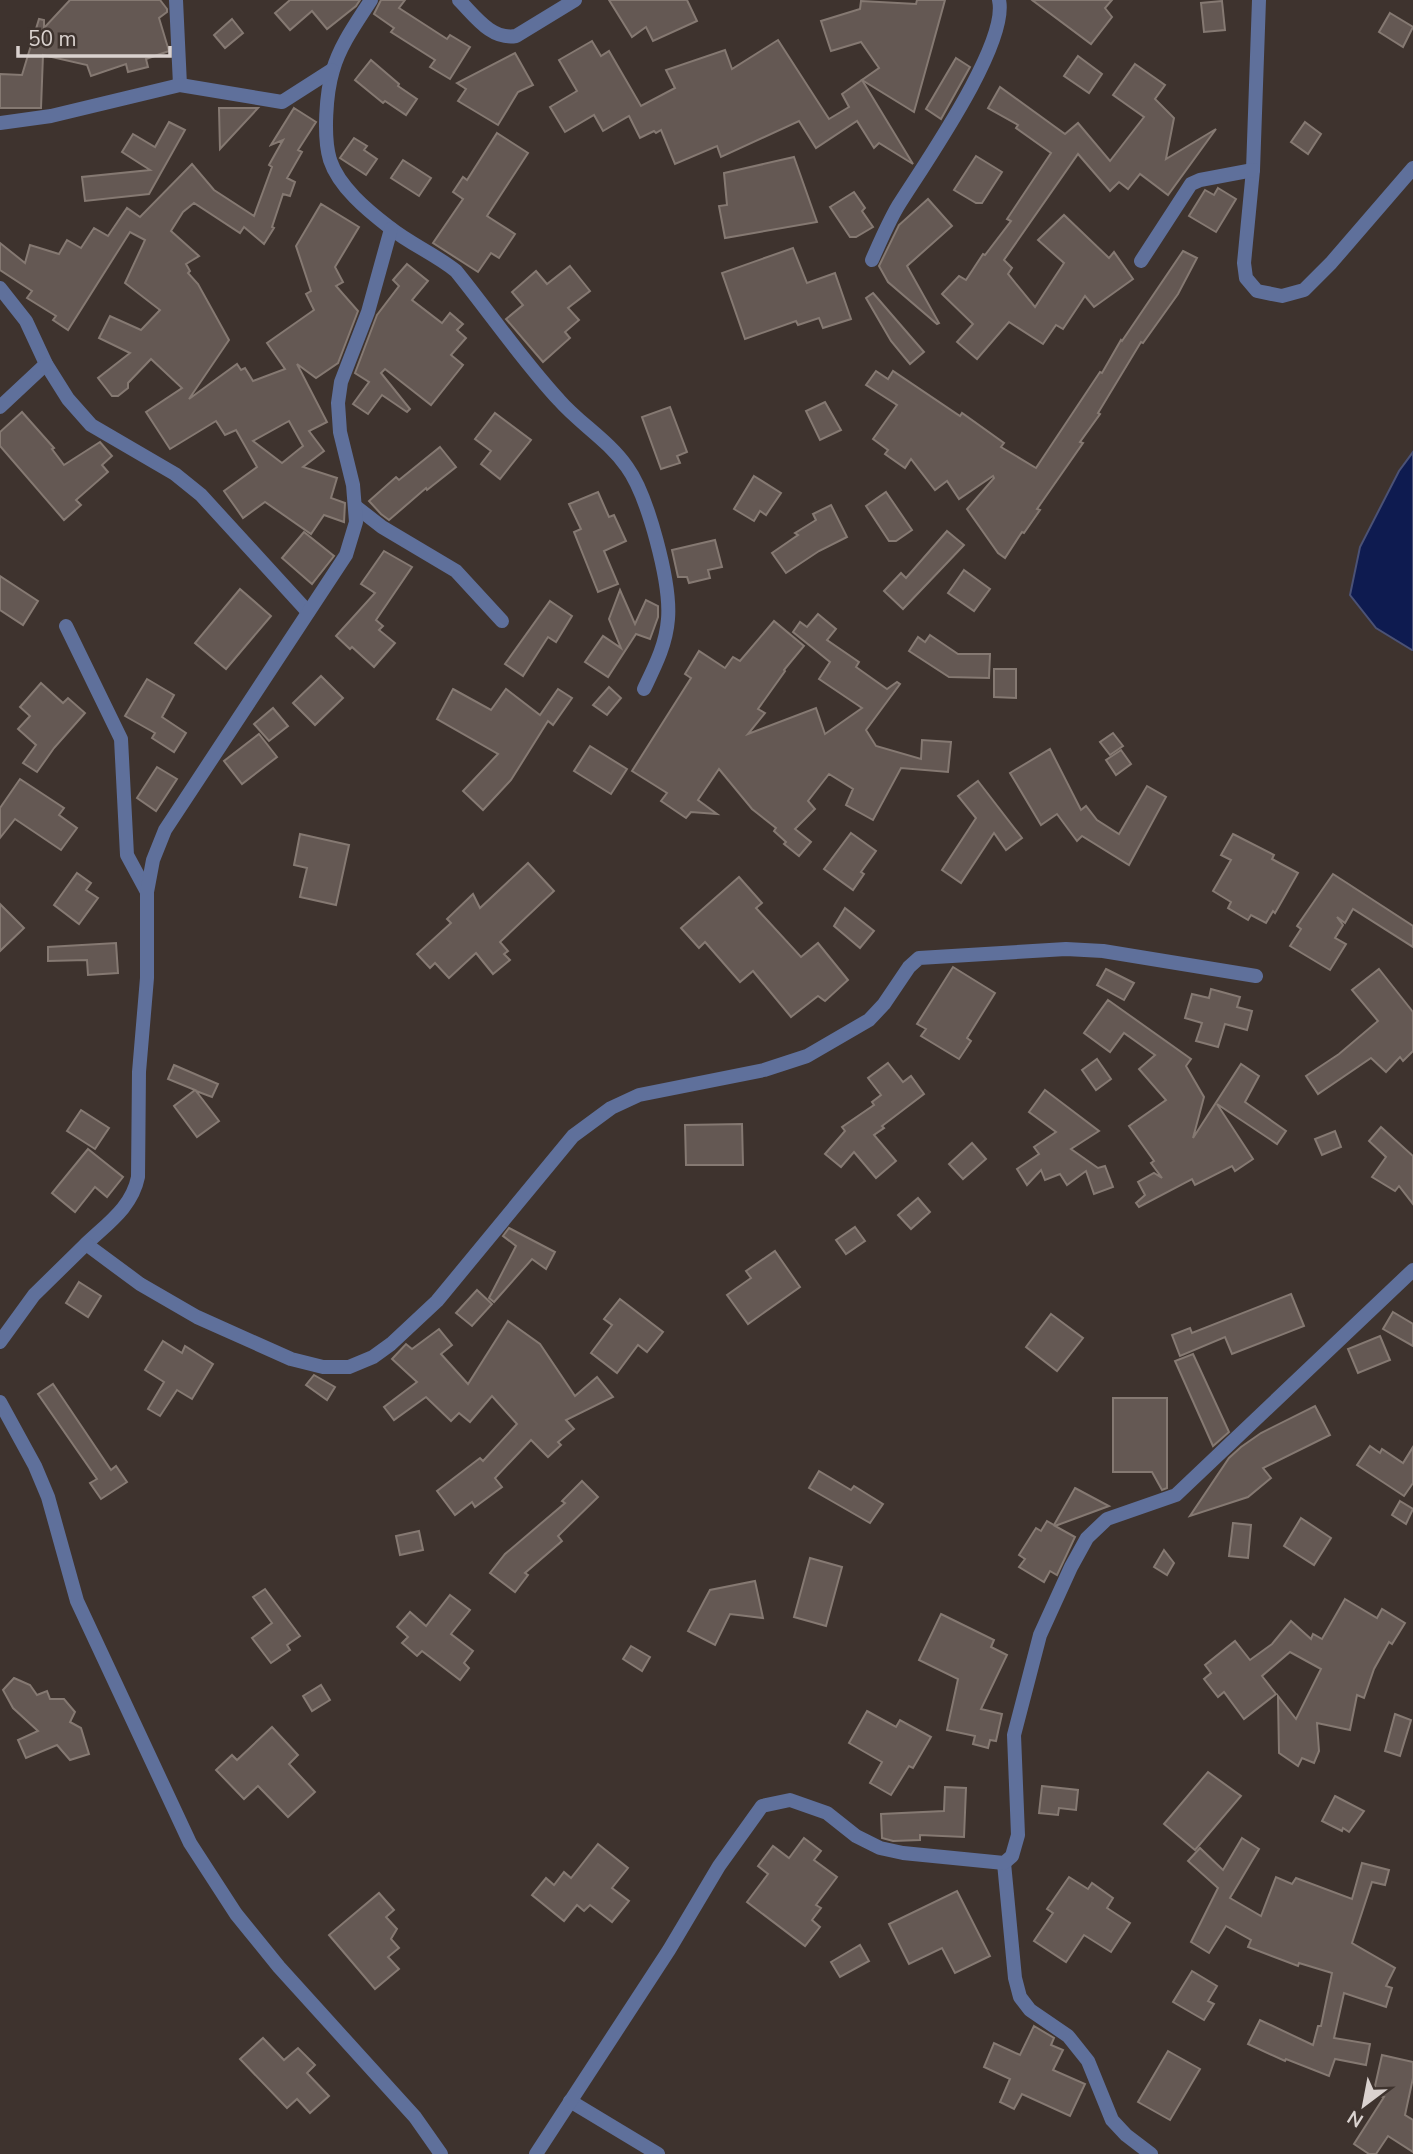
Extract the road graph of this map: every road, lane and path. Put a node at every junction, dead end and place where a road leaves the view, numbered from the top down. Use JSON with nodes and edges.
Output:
{"nodes":[{"id":1,"x":176,"y":0,"type":"edge"},
{"id":2,"x":371,"y":0,"type":"edge"},
{"id":3,"x":459,"y":0,"type":"edge"},
{"id":4,"x":575,"y":0,"type":"edge"},
{"id":5,"x":999,"y":0,"type":"edge"},
{"id":6,"x":1259,"y":0,"type":"edge"},
{"id":7,"x":332,"y":70,"type":"junction"},
{"id":8,"x":180,"y":85,"type":"junction"},
{"id":9,"x":0,"y":123,"type":"edge"},
{"id":10,"x":1413,"y":168,"type":"edge"},
{"id":11,"x":1253,"y":170,"type":"junction"},
{"id":12,"x":391,"y":229,"type":"junction"},
{"id":13,"x":872,"y":260,"type":"dead end"},
{"id":14,"x":1141,"y":261,"type":"dead end"},
{"id":15,"x":0,"y":288,"type":"edge"},
{"id":16,"x":46,"y":365,"type":"junction"},
{"id":17,"x":0,"y":407,"type":"edge"},
{"id":18,"x":355,"y":506,"type":"junction"},
{"id":19,"x":308,"y":612,"type":"junction"},
{"id":20,"x":502,"y":621,"type":"dead end"},
{"id":21,"x":66,"y":626,"type":"dead end"},
{"id":22,"x":644,"y":689,"type":"dead end"},
{"id":23,"x":147,"y":892,"type":"junction"},
{"id":24,"x":1256,"y":976,"type":"dead end"},
{"id":25,"x":86,"y":1244,"type":"junction"},
{"id":26,"x":1413,"y":1270,"type":"edge"},
{"id":27,"x":0,"y":1342,"type":"edge"},
{"id":28,"x":0,"y":1402,"type":"edge"},
{"id":29,"x":1004,"y":1863,"type":"junction"},
{"id":30,"x":570,"y":2101,"type":"junction"},
{"id":31,"x":441,"y":2154,"type":"edge"},
{"id":32,"x":536,"y":2154,"type":"edge"},
{"id":33,"x":658,"y":2154,"type":"edge"},
{"id":34,"x":1151,"y":2154,"type":"edge"}],
"edges":[{"from":1,"to":8,"type":"street"},
{"from":2,"to":7,"type":"street"},
{"from":3,"to":4,"type":"street"},
{"from":5,"to":13,"type":"street"},
{"from":6,"to":11,"type":"street"},
{"from":7,"to":8,"type":"street"},
{"from":7,"to":12,"type":"street"},
{"from":8,"to":9,"type":"street"},
{"from":10,"to":11,"type":"street"},
{"from":11,"to":14,"type":"street"},
{"from":12,"to":18,"type":"street"},
{"from":12,"to":22,"type":"street"},
{"from":15,"to":16,"type":"street"},
{"from":16,"to":17,"type":"street"},
{"from":16,"to":19,"type":"street"},
{"from":18,"to":19,"type":"street"},
{"from":18,"to":20,"type":"street"},
{"from":19,"to":23,"type":"street"},
{"from":21,"to":23,"type":"street"},
{"from":23,"to":25,"type":"street"},
{"from":24,"to":25,"type":"street"},
{"from":25,"to":27,"type":"street"},
{"from":26,"to":29,"type":"street"},
{"from":28,"to":31,"type":"street"},
{"from":29,"to":30,"type":"street"},
{"from":29,"to":34,"type":"street"},
{"from":30,"to":32,"type":"street"},
{"from":30,"to":33,"type":"street"}]}
